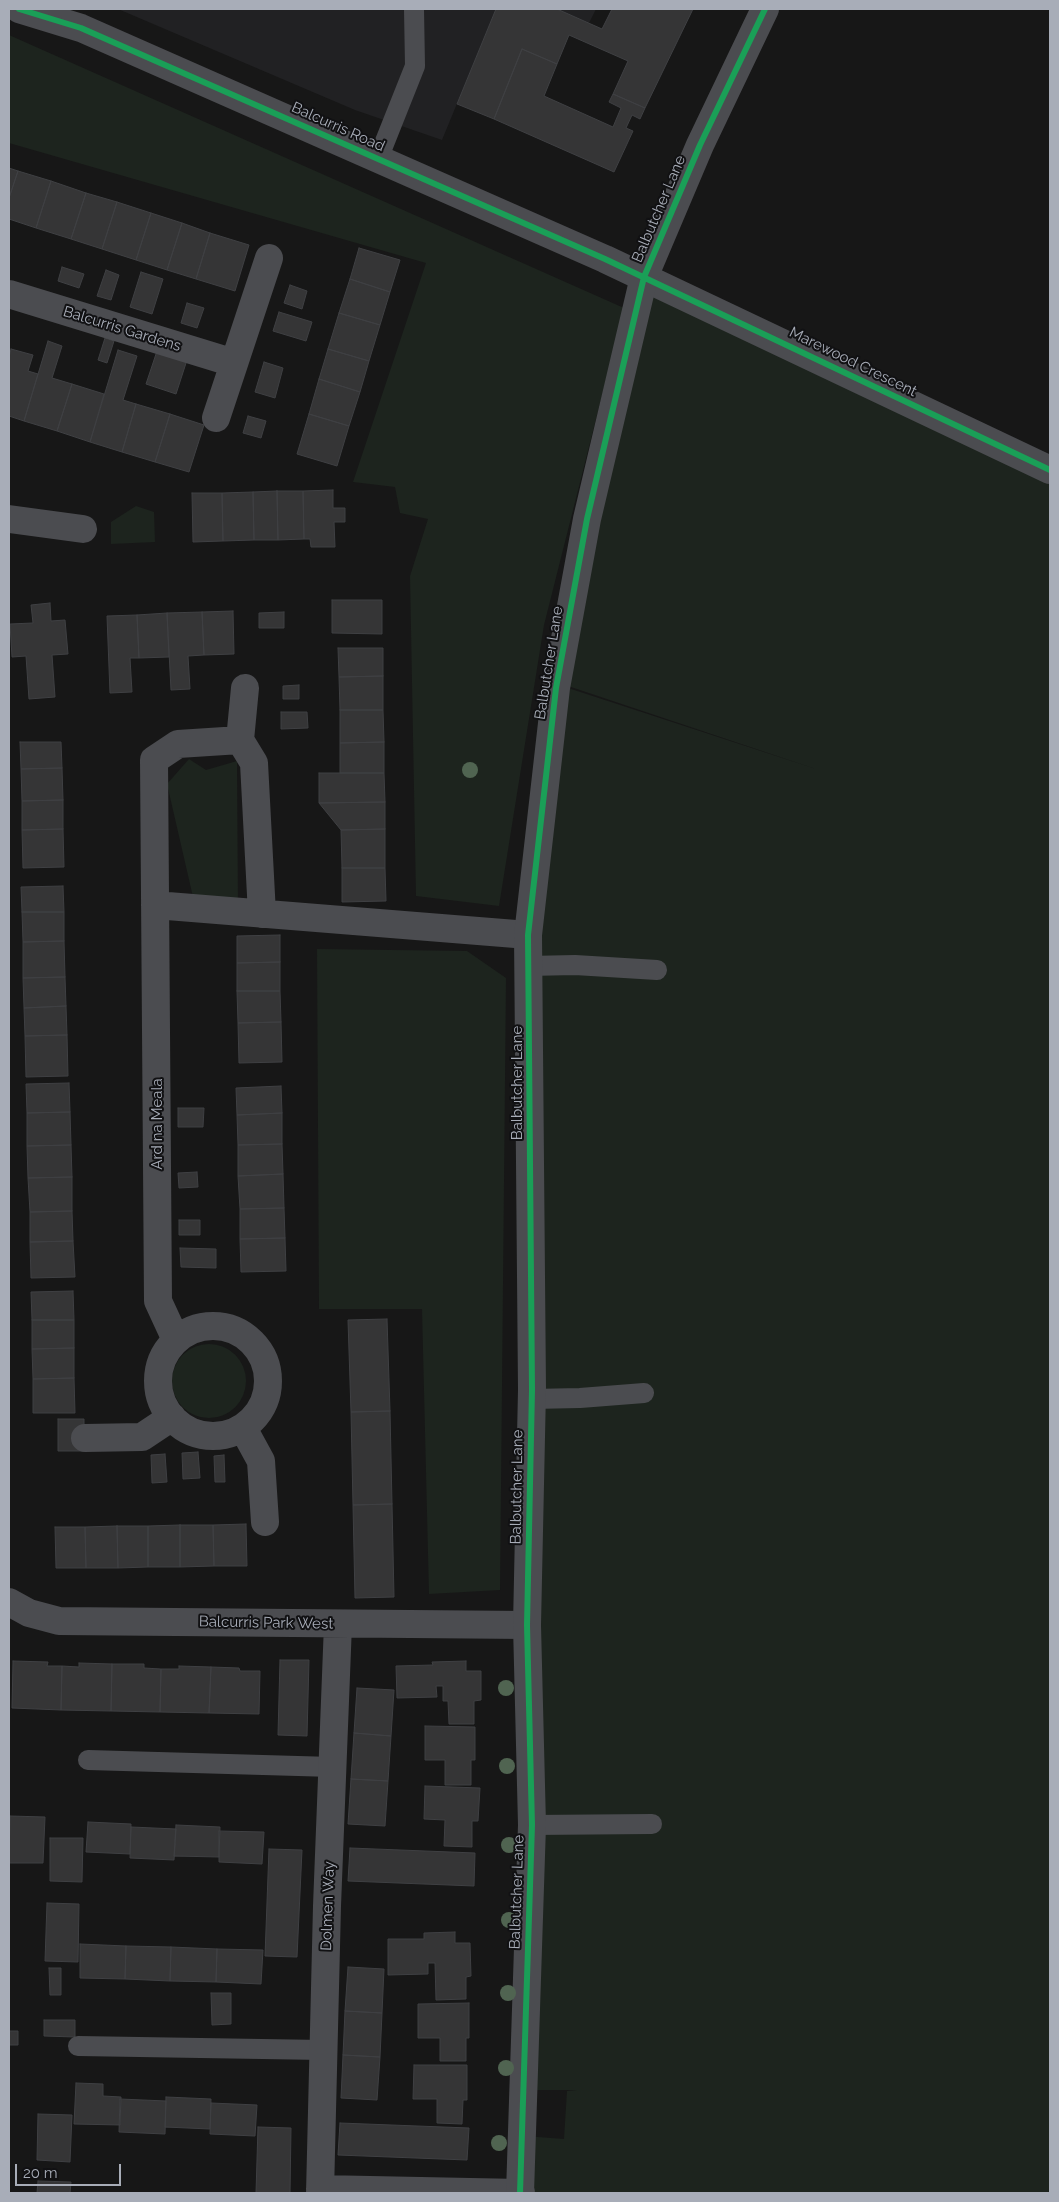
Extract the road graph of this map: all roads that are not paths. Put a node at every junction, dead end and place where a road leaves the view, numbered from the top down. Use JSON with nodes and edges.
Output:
{"nodes":[{"id":1,"x":19,"y":9,"type":"edge"},
{"id":2,"x":414,"y":9,"type":"edge"},
{"id":3,"x":766,"y":9,"type":"edge"},
{"id":4,"x":378,"y":159,"type":"junction"},
{"id":5,"x":269,"y":258,"type":"dead end"},
{"id":6,"x":644,"y":277,"type":"junction"},
{"id":7,"x":9,"y":294,"type":"edge"},
{"id":8,"x":234,"y":363,"type":"junction"},
{"id":9,"x":216,"y":418,"type":"dead end"},
{"id":10,"x":1050,"y":470,"type":"edge"},
{"id":11,"x":9,"y":519,"type":"edge"},
{"id":12,"x":83,"y":529,"type":"dead end"},
{"id":13,"x":245,"y":688,"type":"dead end"},
{"id":14,"x":240,"y":740,"type":"junction"},
{"id":15,"x":155,"y":905,"type":"junction"},
{"id":16,"x":262,"y":914,"type":"junction"},
{"id":17,"x":528,"y":935,"type":"junction"},
{"id":18,"x":528,"y":966,"type":"junction"},
{"id":19,"x":657,"y":970,"type":"dead end"},
{"id":20,"x":176,"y":1340,"type":"junction"},
{"id":21,"x":644,"y":1393,"type":"dead end"},
{"id":22,"x":532,"y":1399,"type":"junction"},
{"id":23,"x":172,"y":1417,"type":"junction"},
{"id":24,"x":243,"y":1428,"type":"junction"},
{"id":25,"x":85,"y":1438,"type":"dead end"},
{"id":26,"x":265,"y":1522,"type":"dead end"},
{"id":27,"x":9,"y":1602,"type":"edge"},
{"id":28,"x":338,"y":1624,"type":"junction"},
{"id":29,"x":527,"y":1625,"type":"junction"},
{"id":30,"x":88,"y":1760,"type":"dead end"},
{"id":31,"x":333,"y":1767,"type":"junction"},
{"id":32,"x":652,"y":1824,"type":"dead end"},
{"id":33,"x":532,"y":1825,"type":"junction"},
{"id":34,"x":78,"y":2046,"type":"dead end"},
{"id":35,"x":323,"y":2050,"type":"junction"},
{"id":36,"x":320,"y":2191,"type":"edge"},
{"id":37,"x":520,"y":2193,"type":"edge"}],
"edges":[{"from":1,"to":4,"type":"street","name":"Balcurris Road"},
{"from":2,"to":4,"type":"lane"},
{"from":3,"to":6,"type":"street","name":"Balbutcher Lane"},
{"from":4,"to":6,"type":"street","name":"Balcurris Road"},
{"from":5,"to":8,"type":"street"},
{"from":6,"to":10,"type":"street","name":"Marewood Crescent"},
{"from":6,"to":17,"type":"street","name":"Balbutcher Lane"},
{"from":7,"to":8,"type":"street","name":"Balcurris Gardens"},
{"from":8,"to":9,"type":"street"},
{"from":11,"to":12,"type":"street"},
{"from":13,"to":14,"type":"street"},
{"from":14,"to":15,"type":"street","name":"Ard na Meala"},
{"from":14,"to":16,"type":"street"},
{"from":15,"to":16,"type":"street"},
{"from":15,"to":20,"type":"street","name":"Ard na Meala"},
{"from":16,"to":17,"type":"street"},
{"from":17,"to":18,"type":"street","name":"Balbutcher Lane"},
{"from":18,"to":19,"type":"lane"},
{"from":18,"to":22,"type":"street","name":"Balbutcher Lane"},
{"from":20,"to":23,"type":"street"},
{"from":20,"to":24,"type":"street"},
{"from":21,"to":22,"type":"lane"},
{"from":22,"to":29,"type":"street","name":"Balbutcher Lane"},
{"from":23,"to":24,"type":"street"},
{"from":23,"to":25,"type":"street"},
{"from":24,"to":26,"type":"street"},
{"from":27,"to":28,"type":"street","name":"Balcurris Park West"},
{"from":28,"to":29,"type":"street","name":"Balcurris Park West"},
{"from":28,"to":31,"type":"street","name":"Dolmen Way"},
{"from":29,"to":33,"type":"street","name":"Balbutcher Lane"},
{"from":30,"to":31,"type":"lane"},
{"from":31,"to":35,"type":"street","name":"Dolmen Way"},
{"from":32,"to":33,"type":"lane"},
{"from":33,"to":37,"type":"street","name":"Balbutcher Lane"},
{"from":34,"to":35,"type":"lane"},
{"from":35,"to":36,"type":"street","name":"Dolmen Way"},
{"from":36,"to":37,"type":"street","name":"Dolmen Way"}]}
